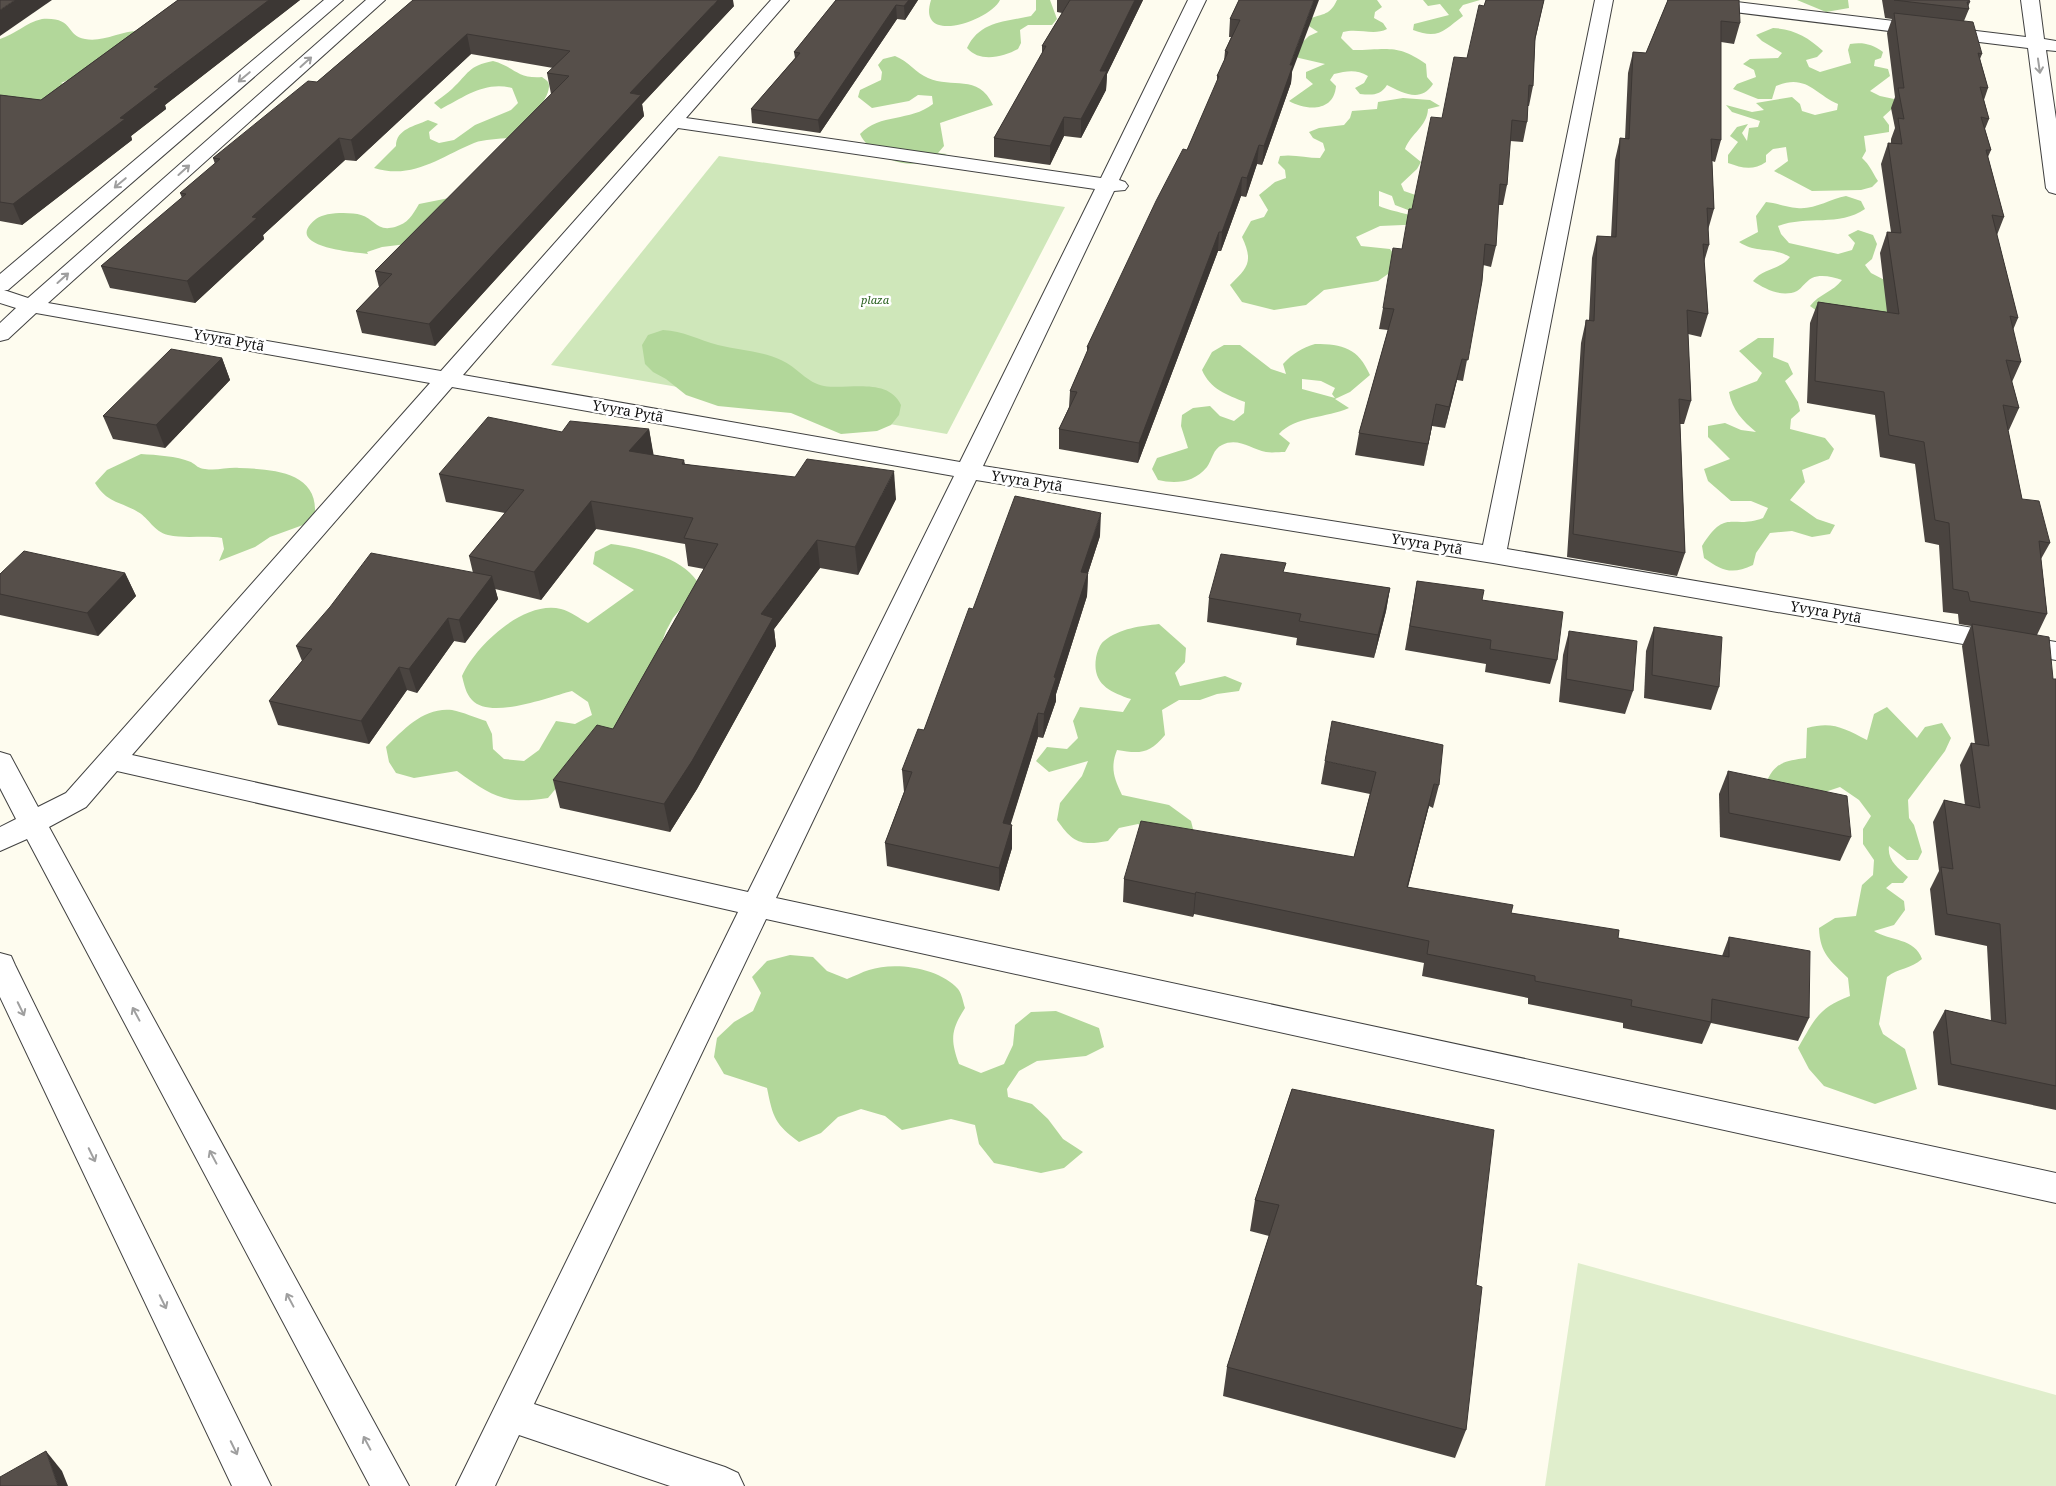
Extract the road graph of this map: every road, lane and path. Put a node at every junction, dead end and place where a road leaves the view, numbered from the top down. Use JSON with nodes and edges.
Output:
{"nodes":[{"id":1,"x":334,"y":0,"type":"edge"},
{"id":2,"x":376,"y":0,"type":"edge"},
{"id":3,"x":780,"y":0,"type":"edge"},
{"id":4,"x":1197,"y":0,"type":"edge"},
{"id":5,"x":1604,"y":0,"type":"edge"},
{"id":6,"x":1677,"y":0,"type":"edge"},
{"id":7,"x":2030,"y":0,"type":"edge"},
{"id":8,"x":2035,"y":43,"type":"junction"},
{"id":9,"x":2056,"y":46,"type":"edge"},
{"id":10,"x":672,"y":122,"type":"junction"},
{"id":11,"x":1113,"y":185,"type":"junction"},
{"id":12,"x":2056,"y":188,"type":"edge"},
{"id":13,"x":0,"y":285,"type":"edge"},
{"id":14,"x":0,"y":296,"type":"edge"},
{"id":15,"x":32,"y":306,"type":"junction"},
{"id":16,"x":0,"y":334,"type":"edge"},
{"id":17,"x":446,"y":379,"type":"junction"},
{"id":18,"x":968,"y":471,"type":"junction"},
{"id":19,"x":1494,"y":555,"type":"junction"},
{"id":20,"x":2056,"y":651,"type":"edge"},
{"id":21,"x":111,"y":760,"type":"junction"},
{"id":22,"x":0,"y":762,"type":"edge"},
{"id":23,"x":33,"y":823,"type":"junction"},
{"id":24,"x":0,"y":840,"type":"edge"},
{"id":25,"x":757,"y":905,"type":"junction"},
{"id":26,"x":0,"y":965,"type":"edge"},
{"id":27,"x":2056,"y":1188,"type":"edge"},
{"id":28,"x":510,"y":1414,"type":"junction"},
{"id":29,"x":252,"y":1486,"type":"edge"},
{"id":30,"x":390,"y":1486,"type":"edge"},
{"id":31,"x":475,"y":1486,"type":"edge"},
{"id":32,"x":725,"y":1486,"type":"edge"}],
"edges":[{"from":1,"to":13,"type":"street","one_way":true},
{"from":15,"to":2,"type":"street","one_way":true},
{"from":3,"to":10,"type":"street"},
{"from":4,"to":11,"type":"street"},
{"from":5,"to":19,"type":"street"},
{"from":6,"to":8,"type":"street"},
{"from":7,"to":8,"type":"street"},
{"from":8,"to":9,"type":"street"},
{"from":8,"to":12,"type":"street","one_way":true},
{"from":10,"to":11,"type":"street"},
{"from":10,"to":17,"type":"street"},
{"from":11,"to":18,"type":"street"},
{"from":14,"to":15,"type":"street","name":"Yvyra Pytã"},
{"from":15,"to":16,"type":"street"},
{"from":15,"to":17,"type":"street","name":"Yvyra Pytã"},
{"from":17,"to":18,"type":"street","name":"Yvyra Pytã"},
{"from":17,"to":21,"type":"street"},
{"from":18,"to":19,"type":"street","name":"Yvyra Pytã"},
{"from":18,"to":25,"type":"street"},
{"from":19,"to":20,"type":"street","name":"Yvyra Pytã"},
{"from":21,"to":23,"type":"street"},
{"from":21,"to":25,"type":"street"},
{"from":22,"to":23,"type":"street"},
{"from":23,"to":24,"type":"street"},
{"from":30,"to":23,"type":"street","one_way":true},
{"from":25,"to":27,"type":"street"},
{"from":25,"to":28,"type":"street"},
{"from":26,"to":29,"type":"street","one_way":true},
{"from":28,"to":31,"type":"street"},
{"from":28,"to":32,"type":"street"}]}
